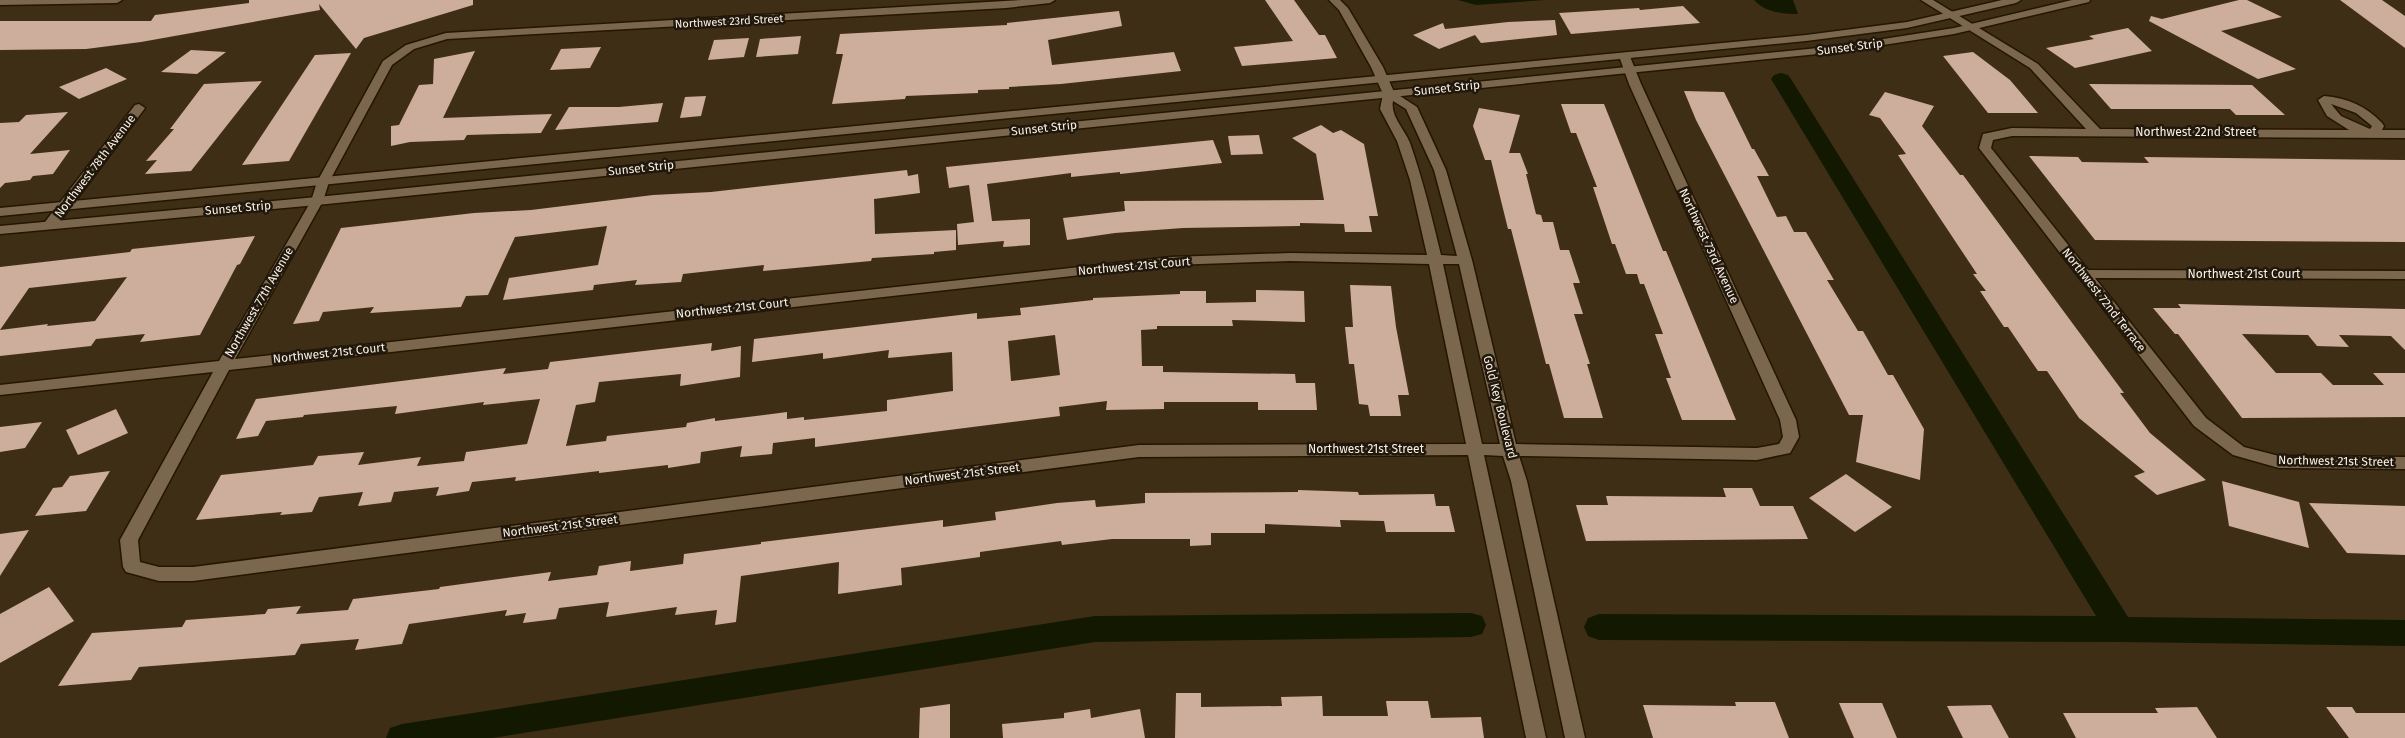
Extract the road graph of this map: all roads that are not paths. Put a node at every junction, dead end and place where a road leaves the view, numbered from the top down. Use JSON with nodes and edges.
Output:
{"nodes":[{"id":1,"x":117,"y":0,"type":"edge"},
{"id":2,"x":1050,"y":0,"type":"edge"},
{"id":3,"x":1334,"y":0,"type":"edge"},
{"id":4,"x":1926,"y":0,"type":"edge"},
{"id":5,"x":2016,"y":0,"type":"edge"},
{"id":6,"x":2085,"y":0,"type":"edge"},
{"id":7,"x":0,"y":2,"type":"edge"},
{"id":8,"x":1952,"y":15,"type":"junction"},
{"id":9,"x":1972,"y":27,"type":"junction"},
{"id":10,"x":410,"y":47,"type":"joint"},
{"id":11,"x":1625,"y":56,"type":"junction"},
{"id":12,"x":1630,"y":70,"type":"junction"},
{"id":13,"x":1382,"y":79,"type":"junction"},
{"id":14,"x":1389,"y":94,"type":"junction"},
{"id":15,"x":139,"y":108,"type":"dead end"},
{"id":16,"x":2096,"y":132,"type":"junction"},
{"id":17,"x":2405,"y":134,"type":"edge"},
{"id":18,"x":1987,"y":137,"type":"joint"},
{"id":19,"x":323,"y":182,"type":"junction"},
{"id":20,"x":317,"y":201,"type":"junction"},
{"id":21,"x":65,"y":206,"type":"junction"},
{"id":22,"x":0,"y":212,"type":"edge"},
{"id":23,"x":50,"y":225,"type":"junction"},
{"id":24,"x":0,"y":230,"type":"edge"},
{"id":25,"x":1435,"y":260,"type":"junction"},
{"id":26,"x":1465,"y":260,"type":"junction"},
{"id":27,"x":2084,"y":274,"type":"junction"},
{"id":28,"x":2405,"y":275,"type":"edge"},
{"id":29,"x":224,"y":365,"type":"junction"},
{"id":30,"x":0,"y":390,"type":"edge"},
{"id":31,"x":1791,"y":437,"type":"joint"},
{"id":32,"x":1476,"y":449,"type":"junction"},
{"id":33,"x":1509,"y":450,"type":"junction"},
{"id":34,"x":2239,"y":451,"type":"joint"},
{"id":35,"x":2405,"y":463,"type":"edge"},
{"id":36,"x":132,"y":566,"type":"joint"},
{"id":37,"x":1536,"y":738,"type":"edge"},
{"id":38,"x":1576,"y":738,"type":"edge"}],
"edges":[{"from":1,"to":7,"type":"street"},
{"from":2,"to":10,"type":"street","name":"Northwest 23rd Street"},
{"from":3,"to":13,"type":"street"},
{"from":4,"to":8,"type":"street"},
{"from":5,"to":8,"type":"street","name":"Sunset Strip"},
{"from":6,"to":9,"type":"street","name":"Sunset Strip"},
{"from":8,"to":9,"type":"street"},
{"from":8,"to":11,"type":"street","name":"Sunset Strip"},
{"from":9,"to":12,"type":"street","name":"Sunset Strip"},
{"from":9,"to":16,"type":"street"},
{"from":10,"to":19,"type":"street","name":"Northwest 77th Avenue"},
{"from":11,"to":12,"type":"street","name":"Northwest 73rd Avenue"},
{"from":11,"to":13,"type":"street","name":"Sunset Strip"},
{"from":12,"to":14,"type":"street","name":"Sunset Strip"},
{"from":12,"to":31,"type":"street","name":"Northwest 73rd Avenue"},
{"from":13,"to":14,"type":"street"},
{"from":13,"to":19,"type":"street","name":"Sunset Strip"},
{"from":14,"to":20,"type":"street","name":"Sunset Strip"},
{"from":14,"to":25,"type":"street"},
{"from":14,"to":26,"type":"street","name":"Gold Key Boulevard"},
{"from":15,"to":21,"type":"street","name":"Northwest 78th Avenue"},
{"from":16,"to":17,"type":"street","name":"Northwest 22nd Street"},
{"from":16,"to":18,"type":"street","name":"Northwest 22nd Street"},
{"from":18,"to":27,"type":"street","name":"Northwest 72nd Terrace"},
{"from":19,"to":20,"type":"street","name":"Northwest 77th Avenue"},
{"from":19,"to":21,"type":"street","name":"Sunset Strip"},
{"from":20,"to":23,"type":"street","name":"Sunset Strip"},
{"from":20,"to":29,"type":"street","name":"Northwest 77th Avenue"},
{"from":21,"to":22,"type":"street","name":"Sunset Strip"},
{"from":21,"to":23,"type":"street","name":"Northwest 78th Avenue"},
{"from":23,"to":24,"type":"street","name":"Sunset Strip"},
{"from":25,"to":26,"type":"street","name":"Northwest 21st Court"},
{"from":25,"to":29,"type":"street","name":"Northwest 21st Court"},
{"from":25,"to":32,"type":"street"},
{"from":26,"to":33,"type":"street","name":"Gold Key Boulevard"},
{"from":27,"to":28,"type":"street","name":"Northwest 21st Court"},
{"from":27,"to":34,"type":"street","name":"Northwest 72nd Terrace"},
{"from":29,"to":30,"type":"street","name":"Northwest 21st Court"},
{"from":29,"to":36,"type":"street","name":"Northwest 77th Avenue"},
{"from":31,"to":33,"type":"street","name":"Northwest 21st Street"},
{"from":32,"to":33,"type":"street","name":"Northwest 21st Street"},
{"from":32,"to":36,"type":"street","name":"Northwest 21st Street"},
{"from":32,"to":37,"type":"street"},
{"from":33,"to":38,"type":"street","name":"Gold Key Boulevard"},
{"from":34,"to":35,"type":"street","name":"Northwest 21st Street"}]}
